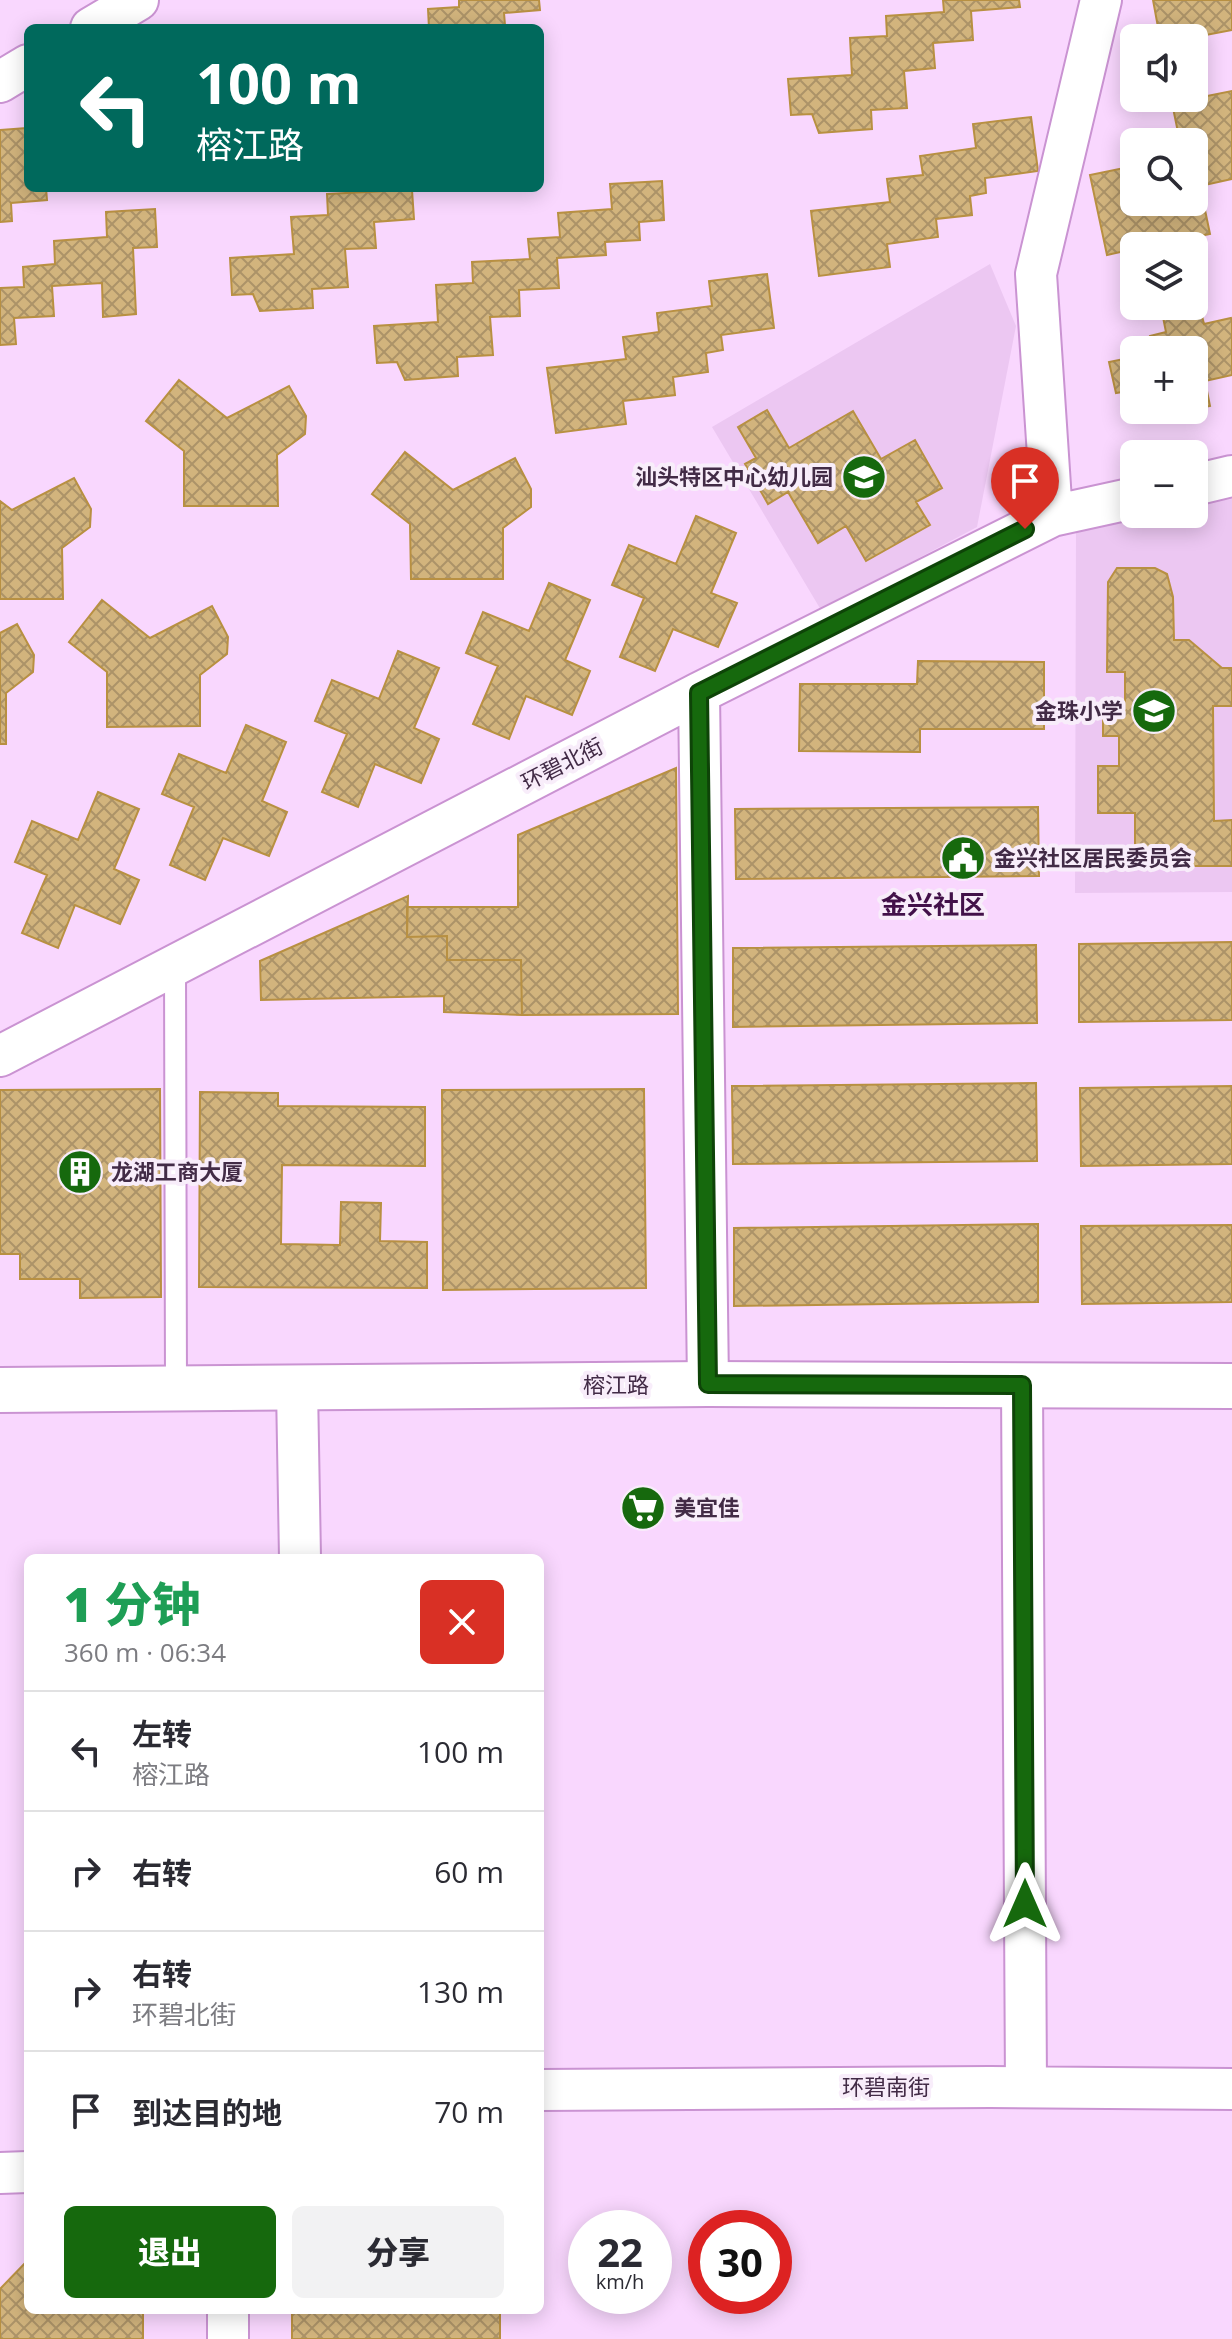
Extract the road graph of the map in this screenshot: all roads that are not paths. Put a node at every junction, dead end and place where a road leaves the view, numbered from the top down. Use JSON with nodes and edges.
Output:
{"nodes":[{"id":1,"x":138,"y":0,"type":"edge"},
{"id":2,"x":1101,"y":0,"type":"edge"},
{"id":3,"x":98,"y":24,"type":"edge"},
{"id":4,"x":24,"y":67,"type":"edge"},
{"id":5,"x":0,"y":82,"type":"edge"},
{"id":6,"x":1232,"y":476,"type":"edge"},
{"id":7,"x":1208,"y":482,"type":"edge"},
{"id":8,"x":1120,"y":501,"type":"edge"},
{"id":9,"x":1052,"y":516,"type":"junction"},
{"id":10,"x":699,"y":693,"type":"junction"},
{"id":11,"x":175,"y":965,"type":"junction"},
{"id":12,"x":0,"y":1056,"type":"edge"},
{"id":13,"x":708,"y":1384,"type":"junction"},
{"id":14,"x":1022,"y":1385,"type":"junction"},
{"id":15,"x":1232,"y":1386,"type":"edge"},
{"id":16,"x":176,"y":1388,"type":"junction"},
{"id":17,"x":297,"y":1388,"type":"junction"},
{"id":18,"x":0,"y":1390,"type":"edge"},
{"id":19,"x":300,"y":1554,"type":"edge"},
{"id":20,"x":1026,"y":2087,"type":"junction"},
{"id":21,"x":1232,"y":2089,"type":"edge"},
{"id":22,"x":544,"y":2090,"type":"edge"},
{"id":23,"x":24,"y":2172,"type":"edge"},
{"id":24,"x":0,"y":2173,"type":"edge"},
{"id":25,"x":228,"y":2314,"type":"edge"},
{"id":26,"x":228,"y":2339,"type":"edge"}],
"edges":[{"from":1,"to":3,"type":"street"},
{"from":2,"to":9,"type":"street"},
{"from":4,"to":5,"type":"street"},
{"from":6,"to":7,"type":"street"},
{"from":8,"to":9,"type":"street","name":"环碧北街"},
{"from":9,"to":10,"type":"street","name":"环碧北街"},
{"from":10,"to":11,"type":"street","name":"环碧北街"},
{"from":10,"to":13,"type":"street"},
{"from":11,"to":12,"type":"street","name":"环碧北街"},
{"from":11,"to":16,"type":"lane"},
{"from":13,"to":14,"type":"street","name":"榕江路"},
{"from":13,"to":17,"type":"street","name":"榕江路"},
{"from":14,"to":15,"type":"street","name":"榕江路"},
{"from":14,"to":20,"type":"street"},
{"from":16,"to":17,"type":"street","name":"榕江路"},
{"from":16,"to":18,"type":"street","name":"榕江路"},
{"from":17,"to":19,"type":"street"},
{"from":20,"to":21,"type":"street","name":"环碧南街"},
{"from":20,"to":22,"type":"street","name":"环碧南街"},
{"from":23,"to":24,"type":"street"},
{"from":25,"to":26,"type":"street"}]}
